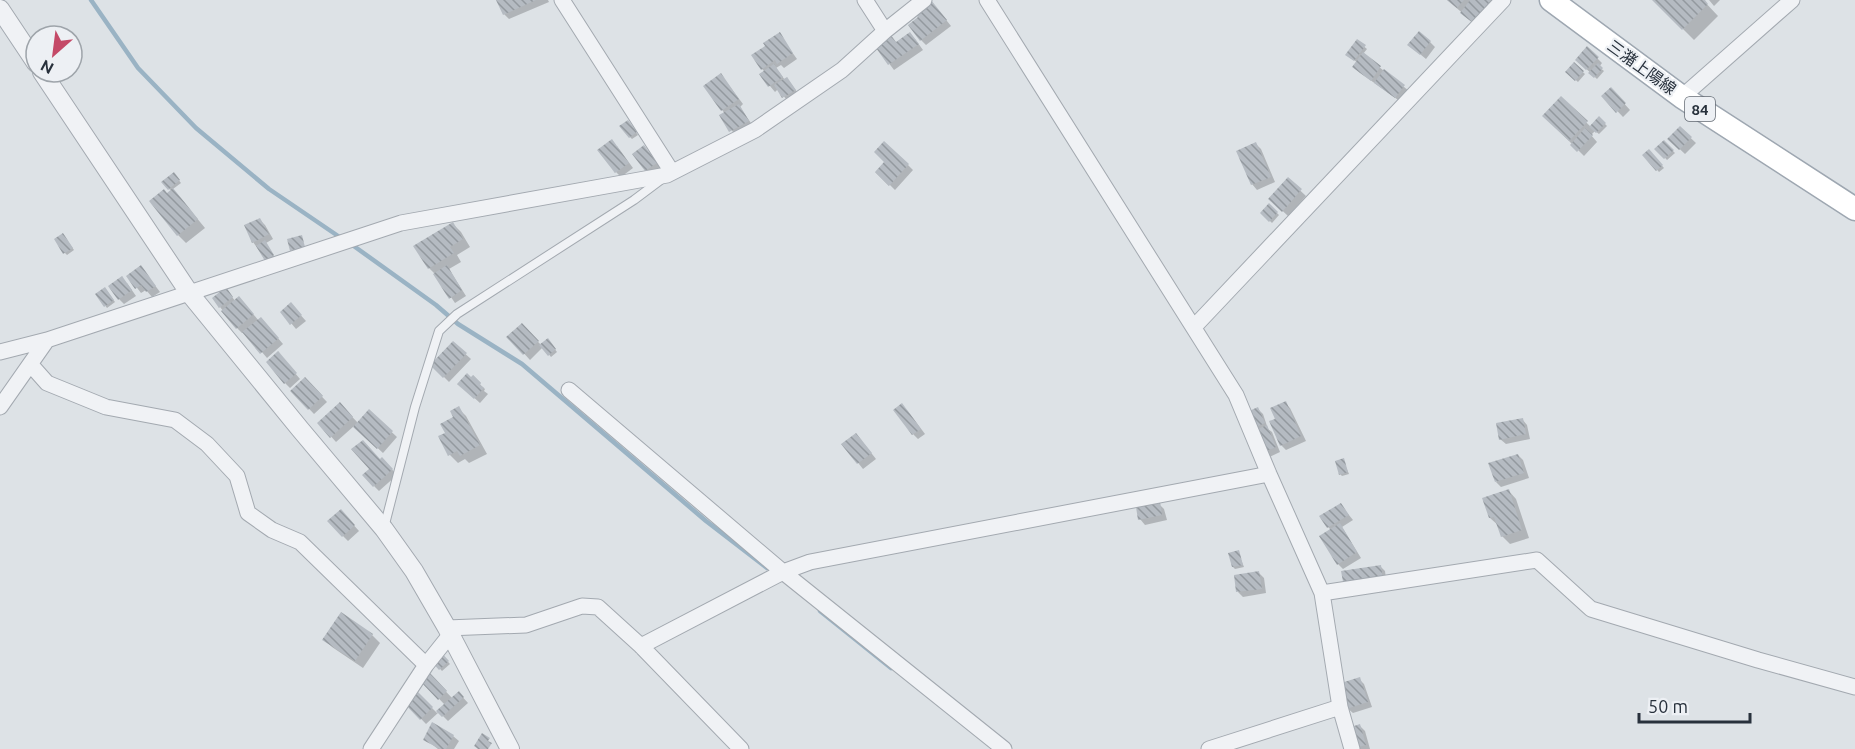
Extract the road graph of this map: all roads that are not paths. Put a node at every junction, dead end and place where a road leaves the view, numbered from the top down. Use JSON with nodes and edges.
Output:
{"nodes":[{"id":1,"x":562,"y":0,"type":"edge"},
{"id":2,"x":865,"y":0,"type":"edge"},
{"id":3,"x":924,"y":0,"type":"edge"},
{"id":4,"x":987,"y":0,"type":"edge"},
{"id":5,"x":1503,"y":0,"type":"edge"},
{"id":6,"x":1551,"y":0,"type":"edge"},
{"id":7,"x":1792,"y":0,"type":"edge"},
{"id":8,"x":0,"y":9,"type":"edge"},
{"id":9,"x":885,"y":31,"type":"junction"},
{"id":10,"x":24,"y":45,"type":"edge"},
{"id":11,"x":50,"y":84,"type":"edge"},
{"id":12,"x":1682,"y":97,"type":"junction"},
{"id":13,"x":669,"y":174,"type":"junction"},
{"id":14,"x":1855,"y":209,"type":"edge"},
{"id":15,"x":190,"y":294,"type":"junction"},
{"id":16,"x":1194,"y":327,"type":"junction"},
{"id":17,"x":47,"y":340,"type":"junction"},
{"id":18,"x":0,"y":352,"type":"edge"},
{"id":19,"x":30,"y":365,"type":"junction"},
{"id":20,"x":569,"y":390,"type":"dead end"},
{"id":21,"x":0,"y":407,"type":"edge"},
{"id":22,"x":1269,"y":474,"type":"junction"},
{"id":23,"x":384,"y":529,"type":"junction"},
{"id":24,"x":783,"y":572,"type":"junction"},
{"id":25,"x":1322,"y":593,"type":"junction"},
{"id":26,"x":448,"y":631,"type":"junction"},
{"id":27,"x":641,"y":646,"type":"junction"},
{"id":28,"x":426,"y":665,"type":"junction"},
{"id":29,"x":1855,"y":687,"type":"edge"},
{"id":30,"x":1340,"y":707,"type":"junction"},
{"id":31,"x":371,"y":749,"type":"edge"},
{"id":32,"x":510,"y":749,"type":"edge"},
{"id":33,"x":741,"y":749,"type":"edge"},
{"id":34,"x":1004,"y":749,"type":"edge"},
{"id":35,"x":1209,"y":749,"type":"edge"},
{"id":36,"x":1352,"y":749,"type":"edge"}],
"edges":[{"from":1,"to":13,"type":"street"},
{"from":2,"to":9,"type":"street"},
{"from":3,"to":9,"type":"street"},
{"from":4,"to":16,"type":"street"},
{"from":5,"to":16,"type":"street"},
{"from":6,"to":12,"type":"main road","name":"三潴上陽線","number":"84"},
{"from":7,"to":12,"type":"street"},
{"from":8,"to":10,"type":"street"},
{"from":9,"to":13,"type":"street"},
{"from":11,"to":15,"type":"street"},
{"from":12,"to":14,"type":"main road","name":"三潴上陽線","number":"84"},
{"from":13,"to":15,"type":"street"},
{"from":13,"to":23,"type":"lane"},
{"from":15,"to":17,"type":"street"},
{"from":15,"to":23,"type":"street"},
{"from":16,"to":22,"type":"street"},
{"from":17,"to":18,"type":"street"},
{"from":17,"to":19,"type":"street"},
{"from":19,"to":21,"type":"street"},
{"from":19,"to":28,"type":"street"},
{"from":20,"to":24,"type":"street"},
{"from":22,"to":24,"type":"street"},
{"from":22,"to":25,"type":"street"},
{"from":23,"to":26,"type":"street"},
{"from":24,"to":27,"type":"street"},
{"from":24,"to":34,"type":"street"},
{"from":25,"to":29,"type":"street"},
{"from":25,"to":30,"type":"street"},
{"from":26,"to":27,"type":"street"},
{"from":26,"to":28,"type":"street"},
{"from":26,"to":32,"type":"street"},
{"from":27,"to":33,"type":"street"},
{"from":28,"to":31,"type":"street"},
{"from":30,"to":35,"type":"street"},
{"from":30,"to":36,"type":"street"}]}
